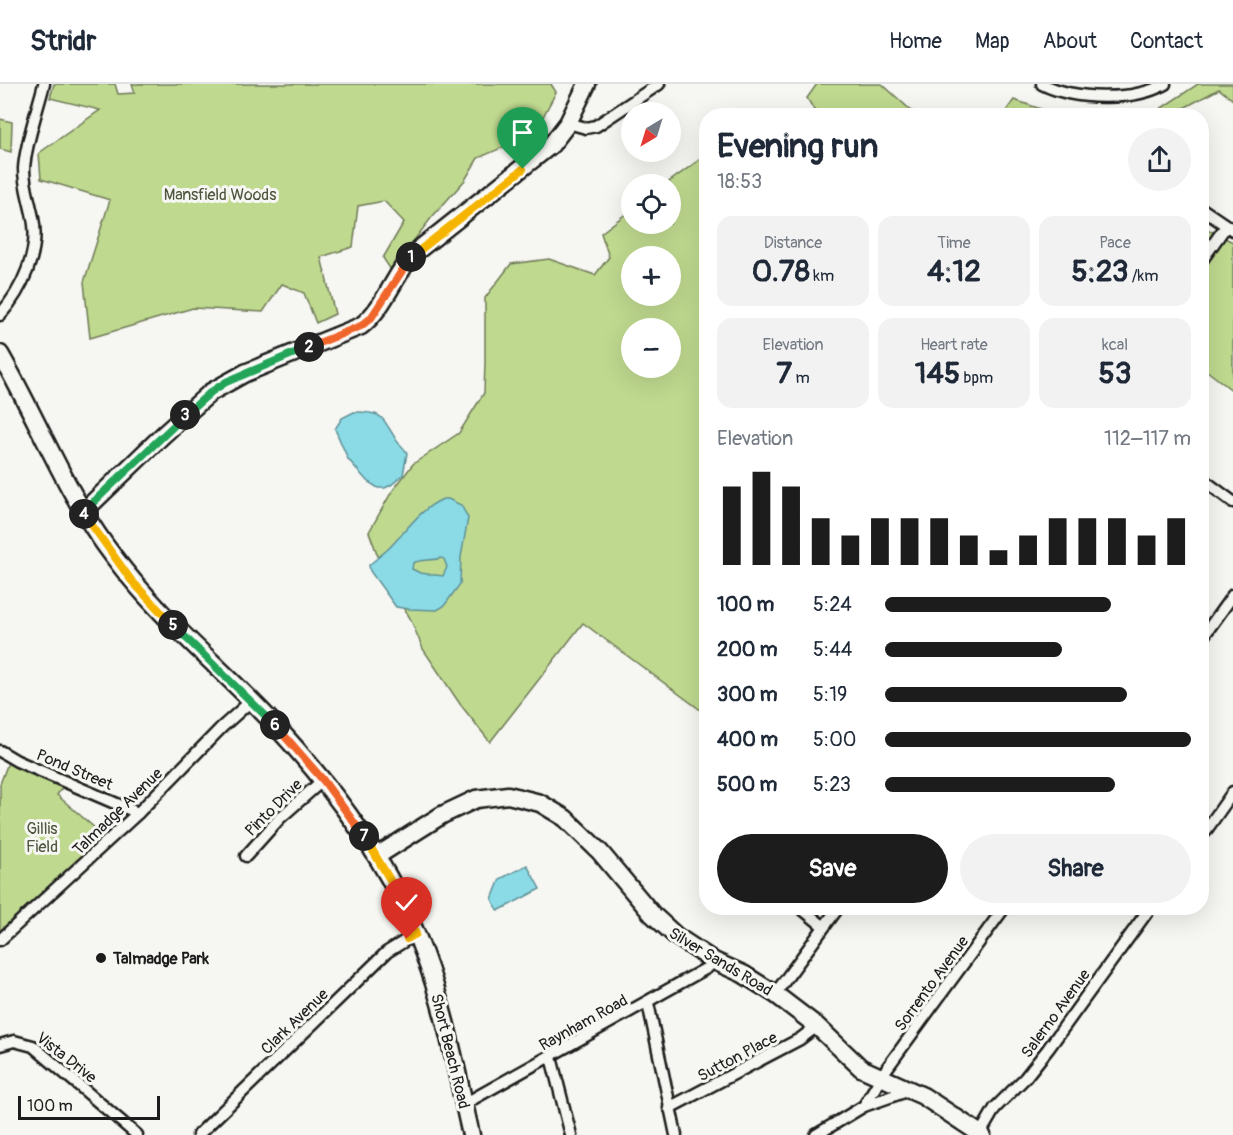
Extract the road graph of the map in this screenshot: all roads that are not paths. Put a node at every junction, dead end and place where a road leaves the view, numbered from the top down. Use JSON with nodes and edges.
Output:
{"nodes":[{"id":1,"x":44,"y":84,"type":"edge"},
{"id":2,"x":587,"y":84,"type":"edge"},
{"id":3,"x":659,"y":84,"type":"edge"},
{"id":4,"x":1042,"y":84,"type":"edge"},
{"id":5,"x":1165,"y":84,"type":"edge"},
{"id":6,"x":568,"y":123,"type":"junction"},
{"id":7,"x":1209,"y":213,"type":"edge"},
{"id":8,"x":1229,"y":228,"type":"edge"},
{"id":9,"x":1209,"y":252,"type":"edge"},
{"id":10,"x":0,"y":315,"type":"edge"},
{"id":11,"x":0,"y":354,"type":"edge"},
{"id":12,"x":1209,"y":484,"type":"edge"},
{"id":13,"x":1233,"y":502,"type":"edge"},
{"id":14,"x":83,"y":512,"type":"junction"},
{"id":15,"x":1233,"y":595,"type":"edge"},
{"id":16,"x":1209,"y":628,"type":"edge"},
{"id":17,"x":251,"y":700,"type":"junction"},
{"id":18,"x":0,"y":752,"type":"edge"},
{"id":19,"x":323,"y":780,"type":"junction"},
{"id":20,"x":1233,"y":792,"type":"edge"},
{"id":21,"x":138,"y":813,"type":"junction"},
{"id":22,"x":1209,"y":826,"type":"edge"},
{"id":23,"x":246,"y":856,"type":"dead end"},
{"id":24,"x":377,"y":856,"type":"junction"},
{"id":25,"x":810,"y":915,"type":"edge"},
{"id":26,"x":832,"y":915,"type":"edge"},
{"id":27,"x":999,"y":915,"type":"edge"},
{"id":28,"x":1145,"y":915,"type":"edge"},
{"id":29,"x":823,"y":926,"type":"junction"},
{"id":30,"x":416,"y":934,"type":"junction"},
{"id":31,"x":0,"y":940,"type":"edge"},
{"id":32,"x":714,"y":961,"type":"junction"},
{"id":33,"x":775,"y":994,"type":"junction"},
{"id":34,"x":648,"y":1003,"type":"junction"},
{"id":35,"x":817,"y":1026,"type":"junction"},
{"id":36,"x":0,"y":1045,"type":"edge"},
{"id":37,"x":551,"y":1057,"type":"junction"},
{"id":38,"x":882,"y":1078,"type":"junction"},
{"id":39,"x":910,"y":1090,"type":"junction"},
{"id":40,"x":464,"y":1104,"type":"junction"},
{"id":41,"x":864,"y":1106,"type":"junction"},
{"id":42,"x":669,"y":1108,"type":"junction"},
{"id":43,"x":137,"y":1135,"type":"edge"},
{"id":44,"x":198,"y":1135,"type":"edge"},
{"id":45,"x":471,"y":1135,"type":"edge"},
{"id":46,"x":571,"y":1135,"type":"edge"},
{"id":47,"x":676,"y":1135,"type":"edge"},
{"id":48,"x":816,"y":1135,"type":"edge"},
{"id":49,"x":981,"y":1135,"type":"edge"}],
"edges":[{"from":1,"to":10,"type":"street"},
{"from":2,"to":6,"type":"main road"},
{"from":3,"to":6,"type":"street"},
{"from":4,"to":5,"type":"street"},
{"from":6,"to":14,"type":"main road"},
{"from":7,"to":8,"type":"street"},
{"from":8,"to":9,"type":"street"},
{"from":11,"to":14,"type":"main road","name":"Short Beach Road"},
{"from":12,"to":13,"type":"street"},
{"from":14,"to":17,"type":"main road","name":"Short Beach Road"},
{"from":15,"to":16,"type":"street"},
{"from":17,"to":19,"type":"main road","name":"Short Beach Road"},
{"from":17,"to":21,"type":"street","name":"Talmadge Avenue"},
{"from":18,"to":21,"type":"street","name":"Pond Street"},
{"from":19,"to":23,"type":"street","name":"Pinto Drive"},
{"from":19,"to":24,"type":"main road","name":"Short Beach Road"},
{"from":20,"to":22,"type":"street"},
{"from":21,"to":31,"type":"street","name":"Talmadge Avenue"},
{"from":24,"to":30,"type":"main road","name":"Short Beach Road"},
{"from":24,"to":32,"type":"main road","name":"Silver Sands Road"},
{"from":25,"to":29,"type":"street"},
{"from":26,"to":29,"type":"street"},
{"from":27,"to":38,"type":"street","name":"Sorrento Avenue"},
{"from":28,"to":49,"type":"street","name":"Salerno Avenue"},
{"from":29,"to":33,"type":"street"},
{"from":30,"to":40,"type":"main road","name":"Short Beach Road"},
{"from":30,"to":44,"type":"street","name":"Clark Avenue"},
{"from":32,"to":33,"type":"main road","name":"Silver Sands Road"},
{"from":32,"to":34,"type":"street","name":"Raynham Road"},
{"from":33,"to":35,"type":"main road","name":"Silver Sands Road"},
{"from":34,"to":37,"type":"street","name":"Raynham Road"},
{"from":34,"to":42,"type":"street"},
{"from":35,"to":38,"type":"main road","name":"Silver Sands Road"},
{"from":35,"to":42,"type":"street","name":"Sutton Place"},
{"from":36,"to":43,"type":"street","name":"Vista Drive"},
{"from":37,"to":40,"type":"street","name":"Raynham Road"},
{"from":37,"to":46,"type":"street"},
{"from":38,"to":39,"type":"main road","name":"Silver Sands Road"},
{"from":38,"to":41,"type":"street","name":"Sorrento Avenue"},
{"from":39,"to":41,"type":"street"},
{"from":39,"to":49,"type":"main road","name":"Silver Sands Road"},
{"from":40,"to":45,"type":"main road","name":"Short Beach Road"},
{"from":41,"to":48,"type":"street"},
{"from":42,"to":47,"type":"street"}]}
